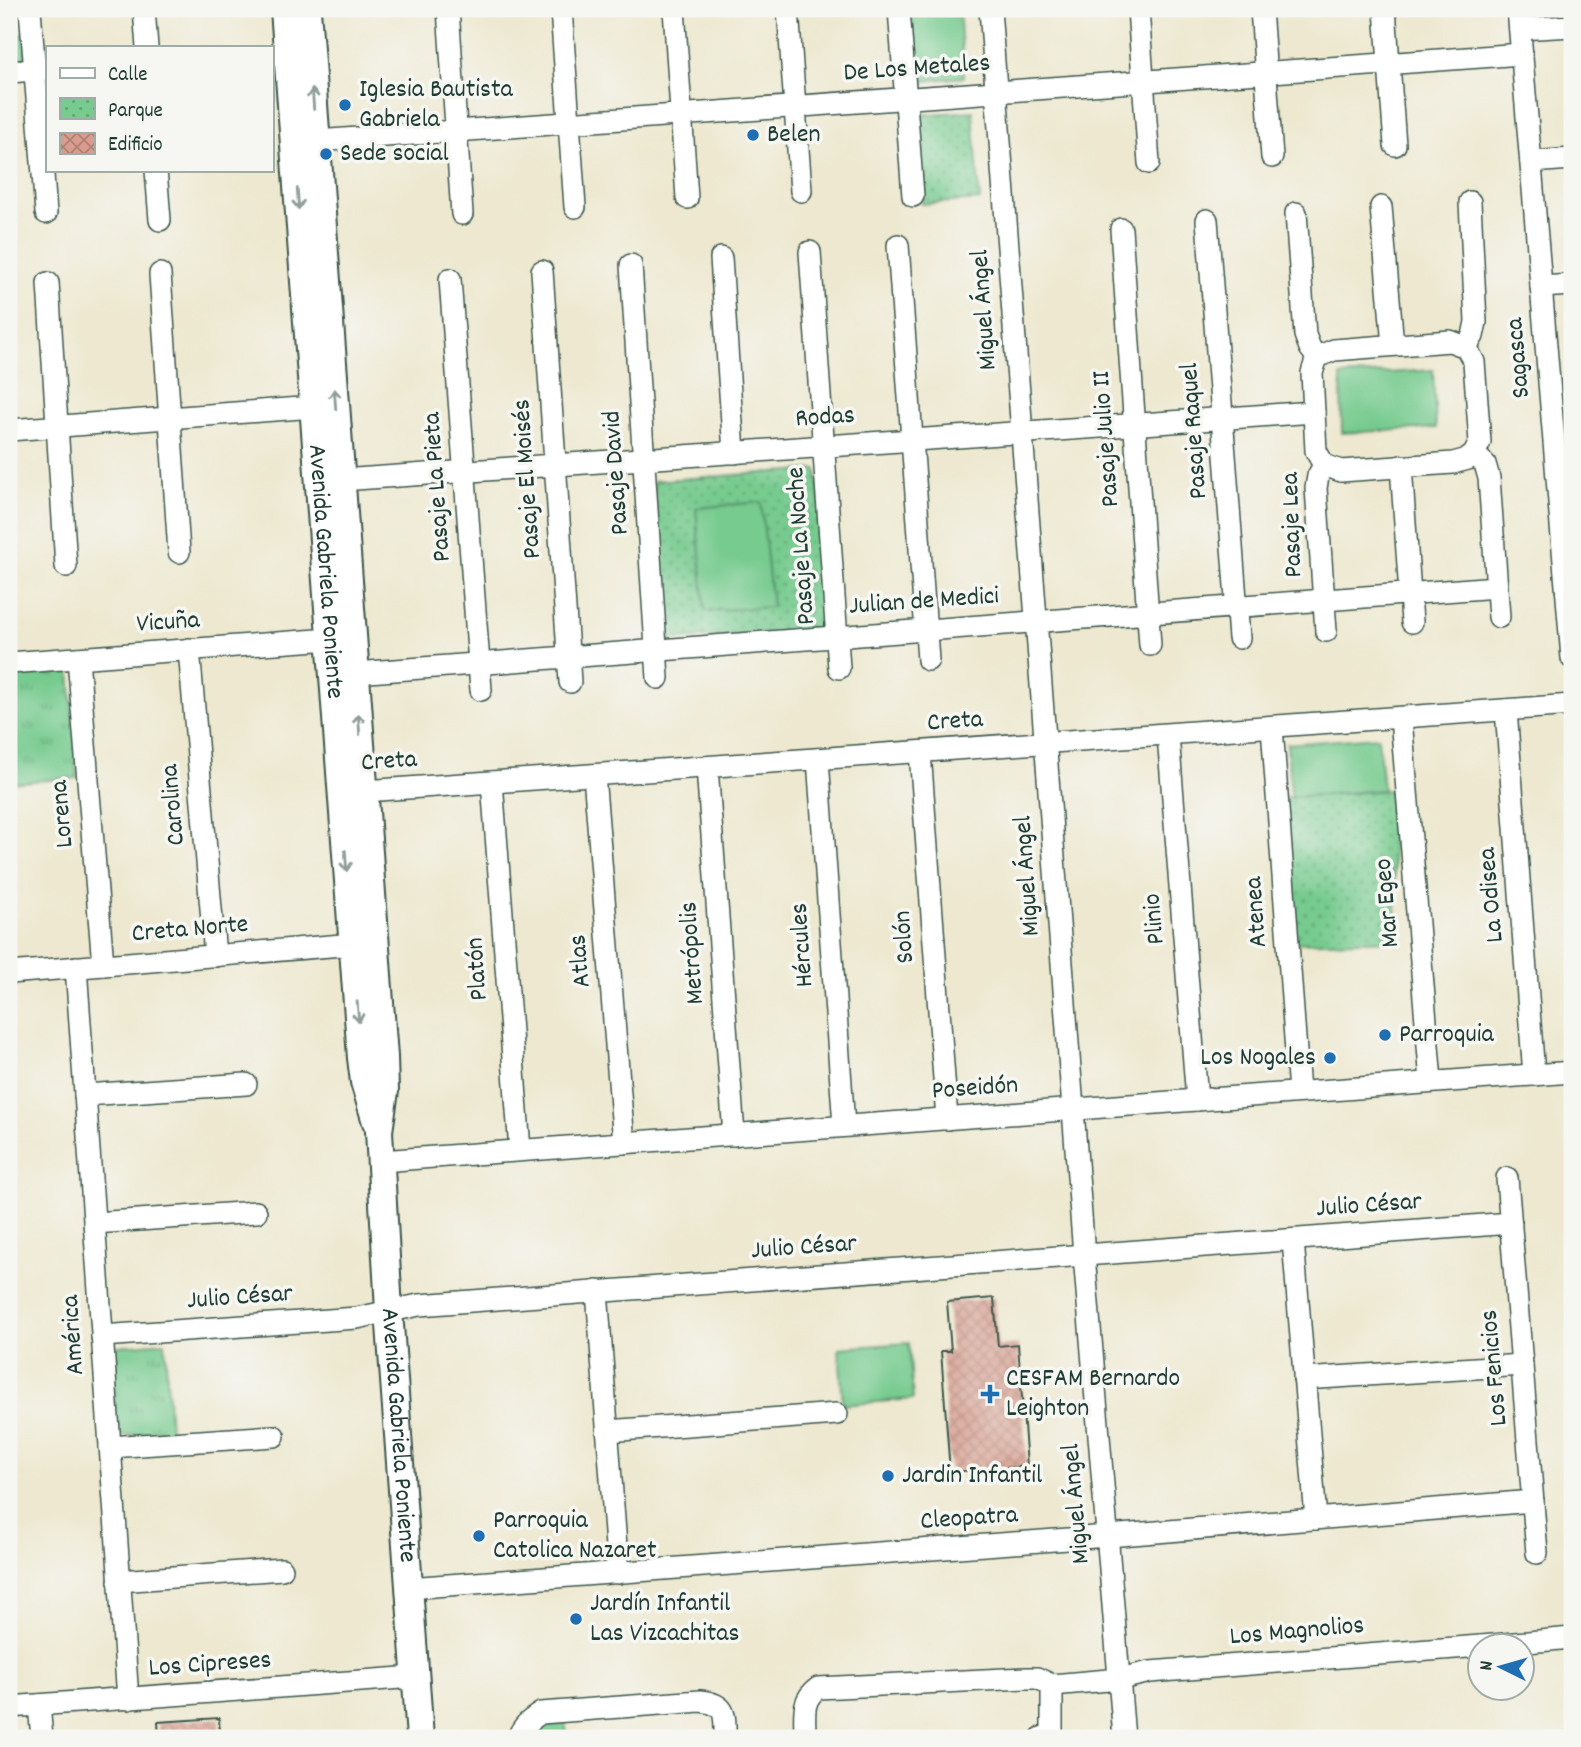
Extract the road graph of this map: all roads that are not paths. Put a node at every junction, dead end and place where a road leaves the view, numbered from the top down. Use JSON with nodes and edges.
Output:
{"nodes":[{"id":1,"x":30,"y":9,"type":"edge"},
{"id":2,"x":144,"y":9,"type":"edge"},
{"id":3,"x":284,"y":9,"type":"edge"},
{"id":4,"x":307,"y":9,"type":"edge"},
{"id":5,"x":448,"y":9,"type":"edge"},
{"id":6,"x":561,"y":9,"type":"edge"},
{"id":7,"x":674,"y":9,"type":"edge"},
{"id":8,"x":788,"y":9,"type":"edge"},
{"id":9,"x":899,"y":9,"type":"edge"},
{"id":10,"x":990,"y":9,"type":"edge"},
{"id":11,"x":1138,"y":9,"type":"edge"},
{"id":12,"x":1261,"y":9,"type":"edge"},
{"id":13,"x":1385,"y":9,"type":"edge"},
{"id":14,"x":1519,"y":19,"type":"edge"},
{"id":15,"x":1572,"y":26,"type":"edge"},
{"id":16,"x":147,"y":46,"type":"edge"},
{"id":17,"x":279,"y":51,"type":"edge"},
{"id":18,"x":1522,"y":54,"type":"junction"},
{"id":19,"x":1389,"y":64,"type":"junction"},
{"id":20,"x":41,"y":69,"type":"edge"},
{"id":21,"x":9,"y":72,"type":"edge"},
{"id":22,"x":1266,"y":72,"type":"junction"},
{"id":23,"x":1143,"y":81,"type":"junction"},
{"id":24,"x":997,"y":92,"type":"junction"},
{"id":25,"x":906,"y":98,"type":"junction"},
{"id":26,"x":795,"y":106,"type":"junction"},
{"id":27,"x":681,"y":114,"type":"junction"},
{"id":28,"x":569,"y":122,"type":"junction"},
{"id":29,"x":456,"y":131,"type":"junction"},
{"id":30,"x":316,"y":141,"type":"junction"},
{"id":31,"x":1395,"y":145,"type":"dead end"},
{"id":32,"x":1272,"y":157,"type":"dead end"},
{"id":33,"x":1572,"y":159,"type":"edge"},
{"id":34,"x":1531,"y":162,"type":"junction"},
{"id":35,"x":1149,"y":163,"type":"dead end"},
{"id":36,"x":156,"y":172,"type":"edge"},
{"id":37,"x":802,"y":191,"type":"dead end"},
{"id":38,"x":913,"y":196,"type":"dead end"},
{"id":39,"x":687,"y":198,"type":"dead end"},
{"id":40,"x":1471,"y":202,"type":"dead end"},
{"id":41,"x":575,"y":207,"type":"dead end"},
{"id":42,"x":1381,"y":207,"type":"dead end"},
{"id":43,"x":46,"y":213,"type":"dead end"},
{"id":44,"x":1296,"y":213,"type":"dead end"},
{"id":45,"x":462,"y":214,"type":"dead end"},
{"id":46,"x":160,"y":220,"type":"dead end"},
{"id":47,"x":1207,"y":220,"type":"dead end"},
{"id":48,"x":1121,"y":229,"type":"dead end"},
{"id":49,"x":898,"y":245,"type":"dead end"},
{"id":50,"x":810,"y":252,"type":"dead end"},
{"id":51,"x":721,"y":258,"type":"dead end"},
{"id":52,"x":631,"y":265,"type":"dead end"},
{"id":53,"x":542,"y":271,"type":"dead end"},
{"id":54,"x":160,"y":274,"type":"dead end"},
{"id":55,"x":450,"y":279,"type":"dead end"},
{"id":56,"x":48,"y":284,"type":"dead end"},
{"id":57,"x":1572,"y":285,"type":"edge"},
{"id":58,"x":1541,"y":287,"type":"junction"},
{"id":59,"x":1393,"y":345,"type":"junction"},
{"id":60,"x":1466,"y":347,"type":"junction"},
{"id":61,"x":1317,"y":357,"type":"junction"},
{"id":62,"x":314,"y":407,"type":"junction"},
{"id":63,"x":1314,"y":412,"type":"junction"},
{"id":64,"x":1562,"y":413,"type":"edge"},
{"id":65,"x":170,"y":417,"type":"junction"},
{"id":66,"x":1223,"y":418,"type":"junction"},
{"id":67,"x":1134,"y":425,"type":"junction"},
{"id":68,"x":57,"y":426,"type":"junction"},
{"id":69,"x":9,"y":430,"type":"edge"},
{"id":70,"x":1023,"y":432,"type":"junction"},
{"id":71,"x":912,"y":440,"type":"junction"},
{"id":72,"x":823,"y":446,"type":"junction"},
{"id":73,"x":734,"y":453,"type":"junction"},
{"id":74,"x":1474,"y":454,"type":"junction"},
{"id":75,"x":644,"y":459,"type":"junction"},
{"id":76,"x":555,"y":465,"type":"junction"},
{"id":77,"x":1324,"y":466,"type":"junction"},
{"id":78,"x":1401,"y":467,"type":"junction"},
{"id":79,"x":465,"y":471,"type":"junction"},
{"id":80,"x":341,"y":480,"type":"junction"},
{"id":81,"x":1567,"y":543,"type":"edge"},
{"id":82,"x":179,"y":552,"type":"dead end"},
{"id":83,"x":66,"y":566,"type":"dead end"},
{"id":84,"x":1497,"y":587,"type":"junction"},
{"id":85,"x":1410,"y":593,"type":"junction"},
{"id":86,"x":1324,"y":600,"type":"junction"},
{"id":87,"x":1237,"y":607,"type":"junction"},
{"id":88,"x":1147,"y":613,"type":"junction"},
{"id":89,"x":1499,"y":617,"type":"dead end"},
{"id":90,"x":1037,"y":622,"type":"junction"},
{"id":91,"x":1412,"y":622,"type":"dead end"},
{"id":92,"x":926,"y":630,"type":"junction"},
{"id":93,"x":1326,"y":631,"type":"dead end"},
{"id":94,"x":836,"y":637,"type":"junction"},
{"id":95,"x":1239,"y":638,"type":"dead end"},
{"id":96,"x":331,"y":639,"type":"junction"},
{"id":97,"x":1150,"y":645,"type":"dead end"},
{"id":98,"x":189,"y":649,"type":"junction"},
{"id":99,"x":657,"y":650,"type":"junction"},
{"id":100,"x":569,"y":657,"type":"junction"},
{"id":101,"x":78,"y":658,"type":"junction"},
{"id":102,"x":1572,"y":658,"type":"edge"},
{"id":103,"x":928,"y":660,"type":"dead end"},
{"id":104,"x":9,"y":663,"type":"edge"},
{"id":105,"x":479,"y":664,"type":"junction"},
{"id":106,"x":839,"y":668,"type":"dead end"},
{"id":107,"x":355,"y":673,"type":"junction"},
{"id":108,"x":658,"y":678,"type":"dead end"},
{"id":109,"x":570,"y":682,"type":"dead end"},
{"id":110,"x":481,"y":690,"type":"dead end"},
{"id":111,"x":1572,"y":705,"type":"edge"},
{"id":112,"x":1506,"y":710,"type":"junction"},
{"id":113,"x":1401,"y":718,"type":"junction"},
{"id":114,"x":1272,"y":727,"type":"junction"},
{"id":115,"x":1168,"y":735,"type":"junction"},
{"id":116,"x":1046,"y":743,"type":"junction"},
{"id":117,"x":920,"y":752,"type":"junction"},
{"id":118,"x":818,"y":759,"type":"junction"},
{"id":119,"x":707,"y":767,"type":"junction"},
{"id":120,"x":594,"y":775,"type":"junction"},
{"id":121,"x":492,"y":782,"type":"junction"},
{"id":122,"x":353,"y":792,"type":"junction"},
{"id":123,"x":364,"y":943,"type":"junction"},
{"id":124,"x":215,"y":956,"type":"junction"},
{"id":125,"x":103,"y":965,"type":"junction"},
{"id":126,"x":76,"y":967,"type":"junction"},
{"id":127,"x":9,"y":973,"type":"edge"},
{"id":128,"x":1572,"y":1072,"type":"edge"},
{"id":129,"x":1534,"y":1075,"type":"junction"},
{"id":130,"x":1431,"y":1082,"type":"junction"},
{"id":131,"x":246,"y":1084,"type":"dead end"},
{"id":132,"x":1298,"y":1092,"type":"junction"},
{"id":133,"x":85,"y":1095,"type":"junction"},
{"id":134,"x":1197,"y":1100,"type":"junction"},
{"id":135,"x":1073,"y":1109,"type":"junction"},
{"id":136,"x":947,"y":1119,"type":"junction"},
{"id":137,"x":844,"y":1126,"type":"junction"},
{"id":138,"x":734,"y":1135,"type":"junction"},
{"id":139,"x":624,"y":1143,"type":"junction"},
{"id":140,"x":520,"y":1150,"type":"junction"},
{"id":141,"x":381,"y":1161,"type":"junction"},
{"id":142,"x":1507,"y":1178,"type":"dead end"},
{"id":143,"x":256,"y":1212,"type":"dead end"},
{"id":144,"x":94,"y":1223,"type":"junction"},
{"id":145,"x":1511,"y":1223,"type":"junction"},
{"id":146,"x":1293,"y":1240,"type":"junction"},
{"id":147,"x":1084,"y":1255,"type":"junction"},
{"id":148,"x":597,"y":1291,"type":"junction"},
{"id":149,"x":389,"y":1311,"type":"junction"},
{"id":150,"x":102,"y":1336,"type":"junction"},
{"id":151,"x":1522,"y":1365,"type":"junction"},
{"id":152,"x":1304,"y":1379,"type":"junction"},
{"id":153,"x":837,"y":1413,"type":"dead end"},
{"id":154,"x":607,"y":1431,"type":"junction"},
{"id":155,"x":274,"y":1436,"type":"dead end"},
{"id":156,"x":110,"y":1447,"type":"junction"},
{"id":157,"x":1533,"y":1501,"type":"junction"},
{"id":158,"x":1316,"y":1519,"type":"junction"},
{"id":159,"x":1108,"y":1536,"type":"junction"},
{"id":160,"x":1538,"y":1553,"type":"dead end"},
{"id":161,"x":282,"y":1569,"type":"dead end"},
{"id":162,"x":618,"y":1573,"type":"junction"},
{"id":163,"x":120,"y":1581,"type":"junction"},
{"id":164,"x":408,"y":1588,"type":"junction"},
{"id":165,"x":1572,"y":1638,"type":"edge"},
{"id":166,"x":1536,"y":1641,"type":"edge"},
{"id":167,"x":1466,"y":1647,"type":"edge"},
{"id":168,"x":415,"y":1677,"type":"junction"},
{"id":169,"x":1120,"y":1679,"type":"junction"},
{"id":170,"x":1052,"y":1685,"type":"junction"},
{"id":171,"x":128,"y":1699,"type":"junction"},
{"id":172,"x":39,"y":1705,"type":"junction"},
{"id":173,"x":9,"y":1707,"type":"edge"},
{"id":174,"x":42,"y":1738,"type":"edge"},
{"id":175,"x":420,"y":1738,"type":"edge"},
{"id":176,"x":518,"y":1738,"type":"edge"},
{"id":177,"x":725,"y":1738,"type":"edge"},
{"id":178,"x":808,"y":1738,"type":"edge"},
{"id":179,"x":1041,"y":1738,"type":"edge"},
{"id":180,"x":1124,"y":1738,"type":"edge"}],
"edges":[{"from":1,"to":20,"type":"street"},
{"from":2,"to":16,"type":"street"},
{"from":3,"to":17,"type":"main road","name":"Avenida Gabriela Poniente"},
{"from":30,"to":4,"type":"main road","name":"Avenida Gabriela Poniente","one_way":true},
{"from":5,"to":29,"type":"street"},
{"from":6,"to":28,"type":"street"},
{"from":7,"to":27,"type":"street"},
{"from":8,"to":26,"type":"street"},
{"from":9,"to":25,"type":"street"},
{"from":10,"to":24,"type":"street","name":"Miguel Ángel"},
{"from":11,"to":23,"type":"street"},
{"from":12,"to":22,"type":"street"},
{"from":13,"to":19,"type":"street"},
{"from":14,"to":15,"type":"street"},
{"from":14,"to":18,"type":"street","name":"Sagasca"},
{"from":17,"to":62,"type":"main road","name":"Avenida Gabriela Poniente","one_way":true},
{"from":18,"to":19,"type":"street","name":"De Los Metales"},
{"from":18,"to":34,"type":"street","name":"Sagasca"},
{"from":19,"to":22,"type":"street","name":"De Los Metales"},
{"from":19,"to":31,"type":"street"},
{"from":20,"to":21,"type":"street"},
{"from":20,"to":43,"type":"street"},
{"from":22,"to":23,"type":"street","name":"De Los Metales"},
{"from":22,"to":32,"type":"street"},
{"from":23,"to":24,"type":"street","name":"De Los Metales"},
{"from":23,"to":35,"type":"street"},
{"from":24,"to":25,"type":"street","name":"De Los Metales"},
{"from":24,"to":70,"type":"street","name":"Miguel Ángel"},
{"from":25,"to":26,"type":"street","name":"De Los Metales"},
{"from":25,"to":38,"type":"street"},
{"from":26,"to":27,"type":"street","name":"De Los Metales"},
{"from":26,"to":37,"type":"street"},
{"from":27,"to":28,"type":"street","name":"De Los Metales"},
{"from":27,"to":39,"type":"street"},
{"from":28,"to":29,"type":"street","name":"De Los Metales"},
{"from":28,"to":41,"type":"street"},
{"from":29,"to":30,"type":"street","name":"De Los Metales"},
{"from":29,"to":45,"type":"street"},
{"from":80,"to":30,"type":"main road","name":"Avenida Gabriela Poniente","one_way":true},
{"from":33,"to":34,"type":"street"},
{"from":34,"to":58,"type":"street","name":"Sagasca"},
{"from":36,"to":46,"type":"street"},
{"from":40,"to":60,"type":"street"},
{"from":42,"to":59,"type":"street"},
{"from":44,"to":61,"type":"street","name":"Pasaje Lea"},
{"from":47,"to":66,"type":"street","name":"Pasaje Raquel"},
{"from":48,"to":67,"type":"street","name":"Pasaje Julio II"},
{"from":49,"to":71,"type":"street"},
{"from":50,"to":72,"type":"street","name":"Pasaje La Noche"},
{"from":51,"to":73,"type":"street"},
{"from":52,"to":75,"type":"street","name":"Pasaje David"},
{"from":53,"to":76,"type":"street","name":"Pasaje El Moisés"},
{"from":54,"to":65,"type":"street"},
{"from":55,"to":79,"type":"street","name":"Pasaje La Pieta"},
{"from":56,"to":68,"type":"street"},
{"from":57,"to":58,"type":"street"},
{"from":58,"to":64,"type":"street","name":"Sagasca"},
{"from":59,"to":60,"type":"street"},
{"from":59,"to":61,"type":"street"},
{"from":60,"to":74,"type":"street"},
{"from":61,"to":63,"type":"street","name":"Pasaje Lea"},
{"from":62,"to":65,"type":"street"},
{"from":62,"to":96,"type":"main road","name":"Avenida Gabriela Poniente"},
{"from":63,"to":66,"type":"street","name":"Rodas"},
{"from":63,"to":77,"type":"street","name":"Pasaje Lea"},
{"from":64,"to":81,"type":"street","name":"Sagasca"},
{"from":65,"to":68,"type":"street"},
{"from":65,"to":82,"type":"street"},
{"from":66,"to":67,"type":"street","name":"Rodas"},
{"from":66,"to":87,"type":"street","name":"Pasaje Raquel"},
{"from":67,"to":70,"type":"street","name":"Rodas"},
{"from":67,"to":88,"type":"street","name":"Pasaje Julio II"},
{"from":68,"to":69,"type":"street"},
{"from":68,"to":83,"type":"street"},
{"from":70,"to":71,"type":"street","name":"Rodas"},
{"from":70,"to":90,"type":"street","name":"Miguel Ángel"},
{"from":71,"to":72,"type":"street","name":"Rodas"},
{"from":71,"to":92,"type":"street"},
{"from":72,"to":73,"type":"street","name":"Rodas"},
{"from":72,"to":94,"type":"street","name":"Pasaje La Noche"},
{"from":73,"to":75,"type":"street","name":"Rodas"},
{"from":74,"to":78,"type":"street"},
{"from":74,"to":84,"type":"street"},
{"from":75,"to":76,"type":"street","name":"Rodas"},
{"from":75,"to":99,"type":"street","name":"Pasaje David"},
{"from":76,"to":79,"type":"street","name":"Rodas"},
{"from":76,"to":100,"type":"street","name":"Pasaje El Moisés"},
{"from":77,"to":78,"type":"street"},
{"from":77,"to":86,"type":"street","name":"Pasaje Lea"},
{"from":78,"to":85,"type":"street"},
{"from":79,"to":80,"type":"street","name":"Rodas"},
{"from":79,"to":105,"type":"street","name":"Pasaje La Pieta"},
{"from":80,"to":107,"type":"main road","name":"Avenida Gabriela Poniente"},
{"from":81,"to":102,"type":"street","name":"Sagasca"},
{"from":84,"to":85,"type":"street","name":"Julian de Medici"},
{"from":84,"to":89,"type":"street"},
{"from":85,"to":86,"type":"street","name":"Julian de Medici"},
{"from":85,"to":91,"type":"street"},
{"from":86,"to":87,"type":"street","name":"Julian de Medici"},
{"from":86,"to":93,"type":"street","name":"Pasaje Lea"},
{"from":87,"to":88,"type":"street","name":"Julian de Medici"},
{"from":87,"to":95,"type":"street","name":"Pasaje Raquel"},
{"from":88,"to":90,"type":"street","name":"Julian de Medici"},
{"from":88,"to":97,"type":"street","name":"Pasaje Julio II"},
{"from":90,"to":92,"type":"street","name":"Julian de Medici"},
{"from":90,"to":116,"type":"street","name":"Miguel Ángel"},
{"from":92,"to":94,"type":"street","name":"Julian de Medici"},
{"from":92,"to":103,"type":"street"},
{"from":94,"to":99,"type":"street","name":"Julian de Medici"},
{"from":94,"to":106,"type":"street","name":"Pasaje La Noche"},
{"from":96,"to":98,"type":"street","name":"Vicuña"},
{"from":96,"to":122,"type":"main road","name":"Avenida Gabriela Poniente"},
{"from":98,"to":101,"type":"street","name":"Vicuña"},
{"from":98,"to":124,"type":"street","name":"Carolina"},
{"from":99,"to":100,"type":"street","name":"Julian de Medici"},
{"from":99,"to":108,"type":"street","name":"Pasaje David"},
{"from":100,"to":105,"type":"street","name":"Julian de Medici"},
{"from":100,"to":109,"type":"street","name":"Pasaje El Moisés"},
{"from":101,"to":104,"type":"street","name":"Vicuña"},
{"from":101,"to":125,"type":"street","name":"Lorena"},
{"from":105,"to":107,"type":"street","name":"Julian de Medici"},
{"from":105,"to":110,"type":"street","name":"Pasaje La Pieta"},
{"from":122,"to":107,"type":"main road","name":"Avenida Gabriela Poniente","one_way":true},
{"from":111,"to":112,"type":"street","name":"Creta"},
{"from":112,"to":113,"type":"street","name":"Creta"},
{"from":112,"to":129,"type":"street","name":"La Odisea"},
{"from":113,"to":114,"type":"street","name":"Creta"},
{"from":113,"to":130,"type":"street","name":"Mar Egeo"},
{"from":114,"to":115,"type":"street","name":"Creta"},
{"from":114,"to":132,"type":"street","name":"Atenea"},
{"from":115,"to":116,"type":"street","name":"Creta"},
{"from":115,"to":134,"type":"street","name":"Plinio"},
{"from":116,"to":117,"type":"street","name":"Creta"},
{"from":116,"to":135,"type":"street","name":"Miguel Ángel"},
{"from":117,"to":118,"type":"street","name":"Creta"},
{"from":117,"to":136,"type":"street","name":"Solón"},
{"from":118,"to":119,"type":"street","name":"Creta"},
{"from":118,"to":137,"type":"street","name":"Hércules"},
{"from":119,"to":120,"type":"street","name":"Creta"},
{"from":119,"to":138,"type":"street","name":"Metrópolis"},
{"from":120,"to":121,"type":"street","name":"Creta"},
{"from":120,"to":139,"type":"street","name":"Atlas"},
{"from":121,"to":122,"type":"street","name":"Creta"},
{"from":121,"to":140,"type":"street","name":"Platón"},
{"from":122,"to":123,"type":"main road","name":"Avenida Gabriela Poniente"},
{"from":123,"to":124,"type":"street","name":"Creta Norte"},
{"from":123,"to":141,"type":"main road","name":"Avenida Gabriela Poniente"},
{"from":124,"to":125,"type":"street","name":"Creta Norte"},
{"from":125,"to":126,"type":"street","name":"Creta Norte"},
{"from":126,"to":127,"type":"street","name":"Creta Norte"},
{"from":126,"to":133,"type":"street","name":"América"},
{"from":128,"to":129,"type":"street","name":"Poseidón"},
{"from":129,"to":130,"type":"street","name":"Poseidón"},
{"from":130,"to":132,"type":"street","name":"Poseidón"},
{"from":131,"to":133,"type":"street"},
{"from":132,"to":134,"type":"street","name":"Poseidón"},
{"from":133,"to":144,"type":"street","name":"América"},
{"from":134,"to":135,"type":"street","name":"Poseidón"},
{"from":135,"to":136,"type":"street","name":"Poseidón"},
{"from":135,"to":147,"type":"street","name":"Miguel Ángel"},
{"from":136,"to":137,"type":"street","name":"Poseidón"},
{"from":137,"to":138,"type":"street","name":"Poseidón"},
{"from":138,"to":139,"type":"street","name":"Poseidón"},
{"from":139,"to":140,"type":"street","name":"Poseidón"},
{"from":140,"to":141,"type":"street","name":"Poseidón"},
{"from":141,"to":149,"type":"main road","name":"Avenida Gabriela Poniente"},
{"from":142,"to":145,"type":"street","name":"Los Fenicios"},
{"from":143,"to":144,"type":"street"},
{"from":144,"to":150,"type":"street","name":"América"},
{"from":145,"to":146,"type":"street","name":"Julio César"},
{"from":145,"to":151,"type":"street","name":"Los Fenicios"},
{"from":146,"to":147,"type":"street","name":"Julio César"},
{"from":146,"to":152,"type":"street"},
{"from":147,"to":148,"type":"street","name":"Julio César"},
{"from":147,"to":159,"type":"street","name":"Miguel Ángel"},
{"from":148,"to":149,"type":"street","name":"Julio César"},
{"from":148,"to":154,"type":"street"},
{"from":149,"to":150,"type":"street","name":"Julio César"},
{"from":149,"to":164,"type":"main road","name":"Avenida Gabriela Poniente"},
{"from":150,"to":156,"type":"street","name":"América"},
{"from":151,"to":152,"type":"street"},
{"from":151,"to":157,"type":"street","name":"Los Fenicios"},
{"from":152,"to":158,"type":"street"},
{"from":153,"to":154,"type":"street"},
{"from":154,"to":162,"type":"street"},
{"from":155,"to":156,"type":"street"},
{"from":156,"to":163,"type":"street","name":"América"},
{"from":157,"to":158,"type":"street","name":"Cleopatra"},
{"from":157,"to":160,"type":"street","name":"Los Fenicios"},
{"from":158,"to":159,"type":"street","name":"Cleopatra"},
{"from":159,"to":162,"type":"street","name":"Cleopatra"},
{"from":159,"to":169,"type":"street","name":"Miguel Ángel"},
{"from":161,"to":163,"type":"street"},
{"from":162,"to":164,"type":"street","name":"Cleopatra"},
{"from":163,"to":171,"type":"street","name":"América"},
{"from":164,"to":168,"type":"main road","name":"Avenida Gabriela Poniente"},
{"from":165,"to":166,"type":"street","name":"Los Magnolios"},
{"from":167,"to":169,"type":"street","name":"Los Magnolios"},
{"from":168,"to":171,"type":"street","name":"Los Cipreses"},
{"from":168,"to":175,"type":"main road","name":"Avenida Gabriela Poniente"},
{"from":169,"to":170,"type":"street","name":"Los Magnolios"},
{"from":169,"to":180,"type":"street","name":"Miguel Ángel"},
{"from":170,"to":178,"type":"street","name":"Los Magnolios"},
{"from":170,"to":179,"type":"street"},
{"from":171,"to":172,"type":"street","name":"Los Cipreses"},
{"from":172,"to":173,"type":"street","name":"Los Cipreses"},
{"from":172,"to":174,"type":"street"},
{"from":176,"to":177,"type":"street"}]}
